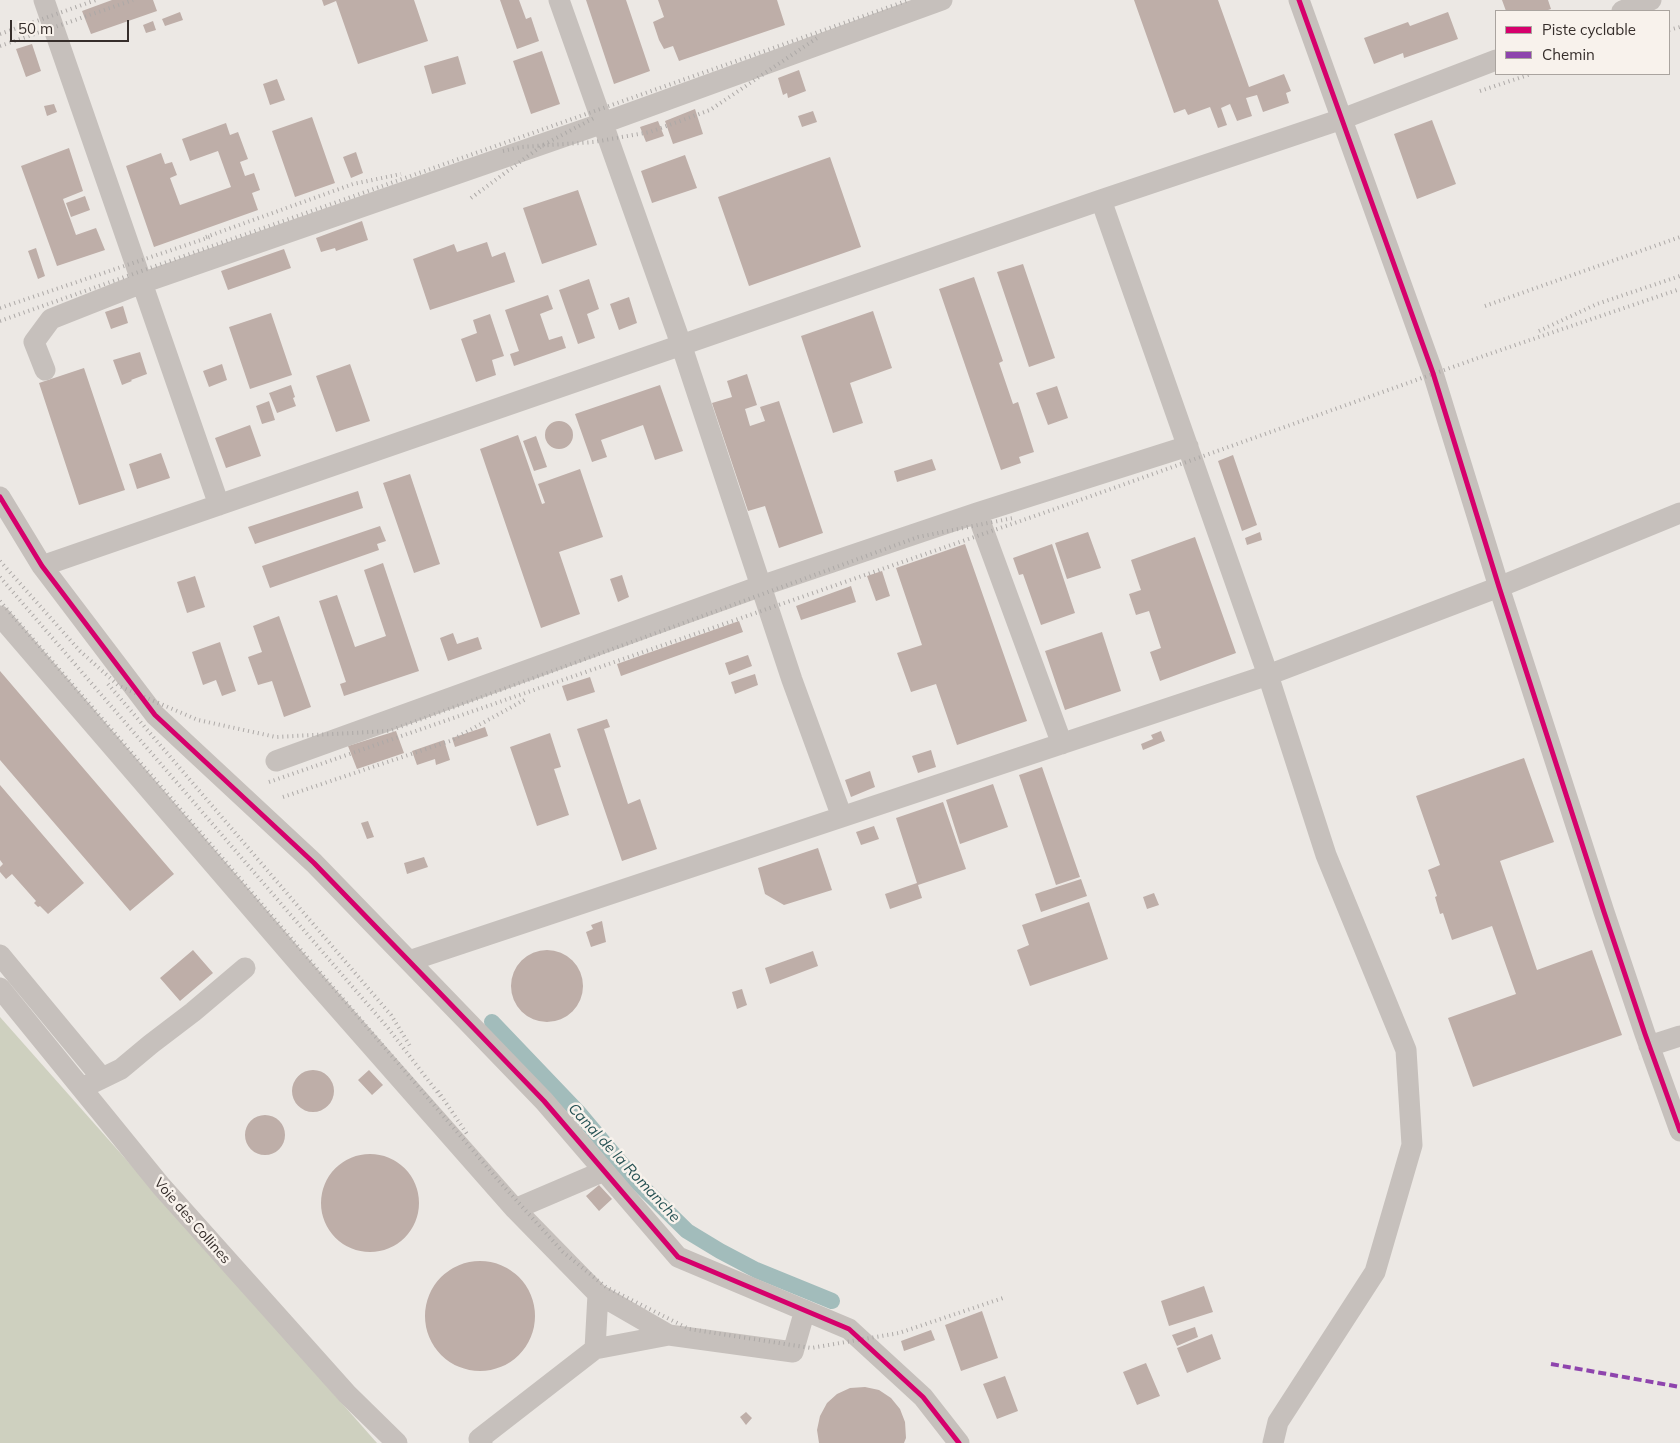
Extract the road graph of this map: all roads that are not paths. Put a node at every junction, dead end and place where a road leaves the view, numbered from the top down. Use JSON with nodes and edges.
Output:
{"nodes":[{"id":1,"x":44,"y":0,"type":"edge"},
{"id":2,"x":559,"y":0,"type":"edge"},
{"id":3,"x":942,"y":0,"type":"edge"},
{"id":4,"x":1299,"y":0,"type":"edge"},
{"id":5,"x":1651,"y":0,"type":"edge"},
{"id":6,"x":1625,"y":10,"type":"edge"},
{"id":7,"x":1495,"y":60,"type":"edge"},
{"id":8,"x":1342,"y":119,"type":"junction"},
{"id":9,"x":603,"y":123,"type":"junction"},
{"id":10,"x":1101,"y":200,"type":"junction"},
{"id":11,"x":142,"y":283,"type":"junction"},
{"id":12,"x":681,"y":344,"type":"junction"},
{"id":13,"x":45,"y":370,"type":"dead end"},
{"id":14,"x":1188,"y":446,"type":"junction"},
{"id":15,"x":0,"y":496,"type":"edge"},
{"id":16,"x":219,"y":505,"type":"junction"},
{"id":17,"x":977,"y":513,"type":"junction"},
{"id":18,"x":1680,"y":513,"type":"edge"},
{"id":19,"x":42,"y":566,"type":"junction"},
{"id":20,"x":761,"y":586,"type":"junction"},
{"id":21,"x":1499,"y":588,"type":"junction"},
{"id":22,"x":0,"y":616,"type":"edge"},
{"id":23,"x":1268,"y":674,"type":"junction"},
{"id":24,"x":1062,"y":744,"type":"junction"},
{"id":25,"x":276,"y":761,"type":"dead end"},
{"id":26,"x":842,"y":817,"type":"junction"},
{"id":27,"x":409,"y":962,"type":"junction"},
{"id":28,"x":245,"y":968,"type":"dead end"},
{"id":29,"x":4,"y":970,"type":"edge"},
{"id":30,"x":0,"y":988,"type":"edge"},
{"id":31,"x":1680,"y":1036,"type":"edge"},
{"id":32,"x":1649,"y":1046,"type":"junction"},
{"id":33,"x":102,"y":1078,"type":"junction"},
{"id":34,"x":82,"y":1088,"type":"junction"},
{"id":35,"x":1680,"y":1131,"type":"edge"},
{"id":36,"x":604,"y":1171,"type":"junction"},
{"id":37,"x":515,"y":1209,"type":"junction"},
{"id":38,"x":598,"y":1294,"type":"junction"},
{"id":39,"x":805,"y":1310,"type":"junction"},
{"id":40,"x":669,"y":1335,"type":"junction"},
{"id":41,"x":595,"y":1349,"type":"junction"},
{"id":42,"x":396,"y":1443,"type":"edge"},
{"id":43,"x":482,"y":1443,"type":"edge"},
{"id":44,"x":959,"y":1443,"type":"edge"},
{"id":45,"x":1273,"y":1443,"type":"edge"}],
"edges":[{"from":1,"to":11,"type":"street"},
{"from":2,"to":9,"type":"street"},
{"from":3,"to":9,"type":"street"},
{"from":4,"to":8,"type":"street"},
{"from":5,"to":6,"type":"street"},
{"from":7,"to":8,"type":"street"},
{"from":8,"to":10,"type":"street"},
{"from":8,"to":21,"type":"street"},
{"from":9,"to":11,"type":"street"},
{"from":9,"to":12,"type":"street"},
{"from":10,"to":12,"type":"street"},
{"from":10,"to":14,"type":"street"},
{"from":11,"to":13,"type":"street"},
{"from":11,"to":16,"type":"street"},
{"from":12,"to":16,"type":"street"},
{"from":12,"to":20,"type":"street"},
{"from":14,"to":17,"type":"street"},
{"from":14,"to":23,"type":"street"},
{"from":15,"to":19,"type":"street"},
{"from":16,"to":19,"type":"street"},
{"from":17,"to":20,"type":"street"},
{"from":17,"to":24,"type":"street"},
{"from":18,"to":21,"type":"street"},
{"from":19,"to":27,"type":"street"},
{"from":20,"to":25,"type":"street"},
{"from":20,"to":26,"type":"street"},
{"from":21,"to":23,"type":"street"},
{"from":21,"to":32,"type":"street"},
{"from":22,"to":37,"type":"street"},
{"from":23,"to":24,"type":"street"},
{"from":23,"to":45,"type":"street"},
{"from":24,"to":26,"type":"street"},
{"from":26,"to":27,"type":"street"},
{"from":27,"to":36,"type":"street"},
{"from":28,"to":33,"type":"street"},
{"from":29,"to":33,"type":"street"},
{"from":30,"to":34,"type":"street","name":"Voie des Collines"},
{"from":31,"to":32,"type":"street"},
{"from":32,"to":35,"type":"street"},
{"from":33,"to":34,"type":"street"},
{"from":34,"to":42,"type":"street","name":"Voie des Collines"},
{"from":36,"to":37,"type":"street"},
{"from":36,"to":39,"type":"street"},
{"from":37,"to":38,"type":"street"},
{"from":38,"to":40,"type":"street"},
{"from":38,"to":41,"type":"street"},
{"from":39,"to":40,"type":"street"},
{"from":39,"to":44,"type":"street"},
{"from":40,"to":41,"type":"street"},
{"from":41,"to":43,"type":"street"}]}
